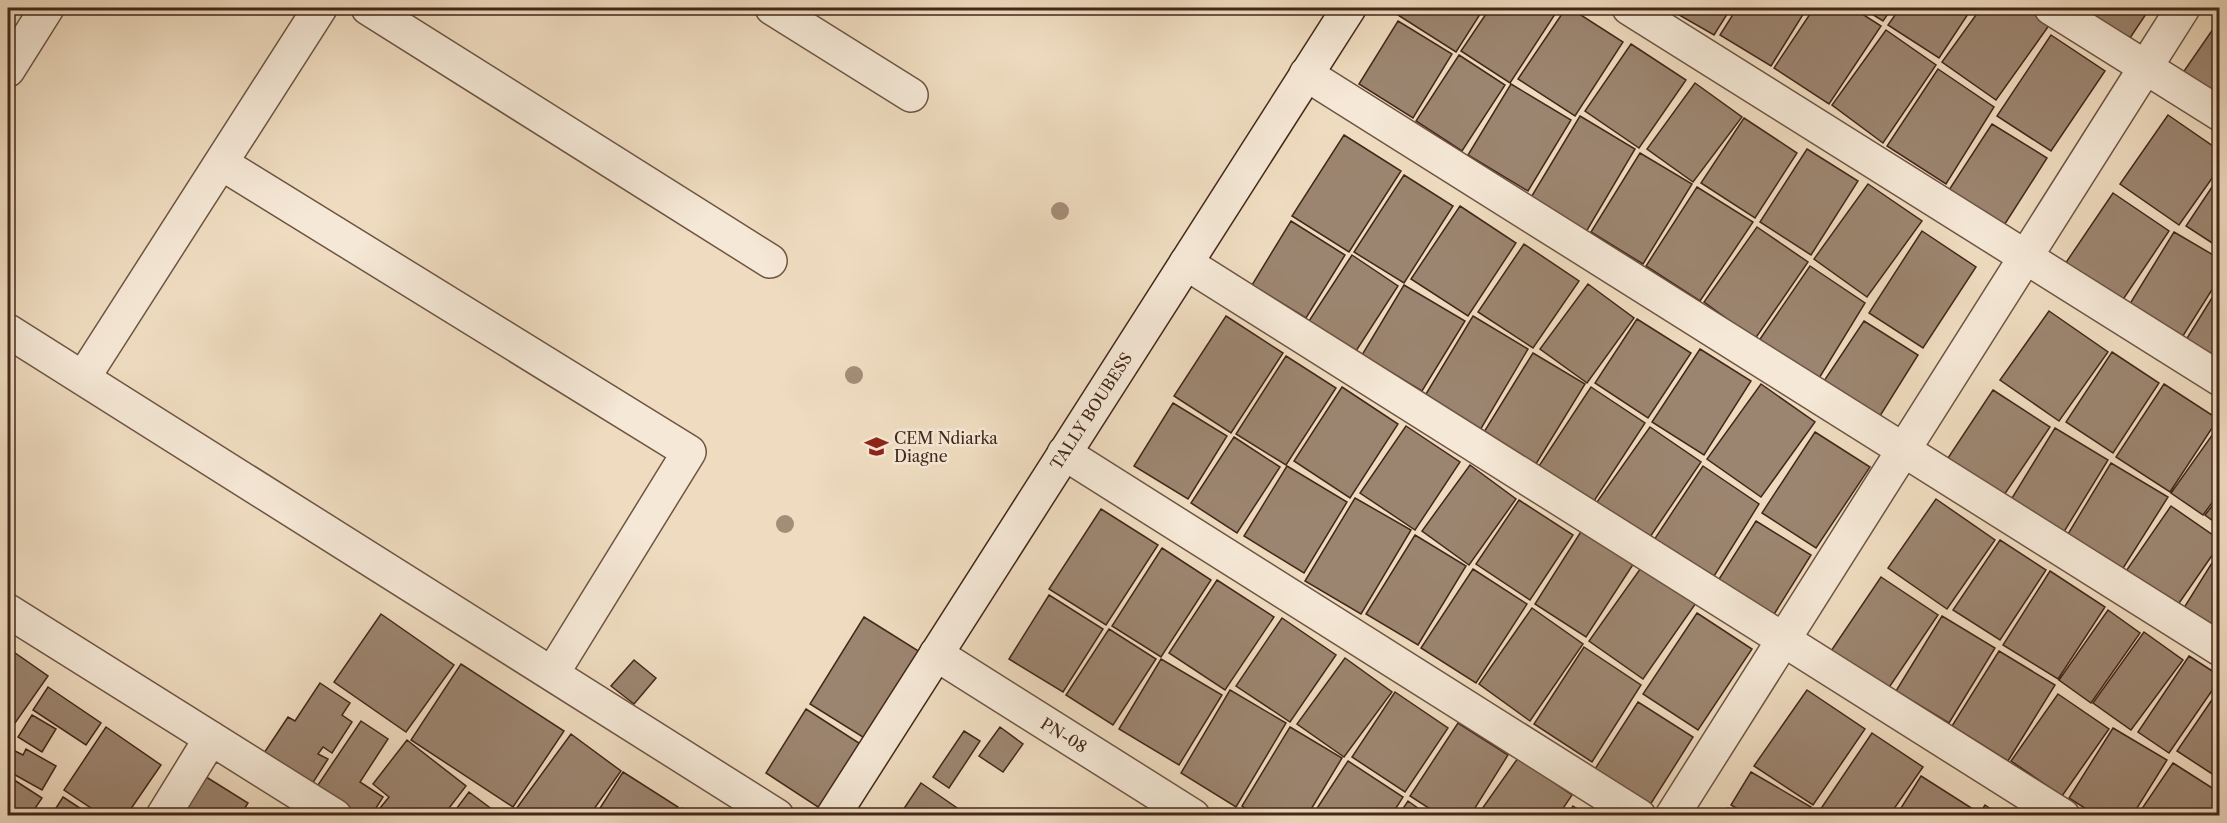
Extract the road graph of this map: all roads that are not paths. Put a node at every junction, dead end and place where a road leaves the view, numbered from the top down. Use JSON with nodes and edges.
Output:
{"nodes":[{"id":1,"x":47,"y":8,"type":"edge"},
{"id":2,"x":320,"y":8,"type":"edge"},
{"id":3,"x":368,"y":8,"type":"edge"},
{"id":4,"x":772,"y":8,"type":"edge"},
{"id":5,"x":1349,"y":8,"type":"edge"},
{"id":6,"x":1629,"y":8,"type":"edge"},
{"id":7,"x":2050,"y":8,"type":"edge"},
{"id":8,"x":2183,"y":8,"type":"edge"},
{"id":9,"x":2145,"y":67,"type":"junction"},
{"id":10,"x":8,"y":70,"type":"edge"},
{"id":11,"x":1306,"y":74,"type":"junction"},
{"id":12,"x":911,"y":95,"type":"dead end"},
{"id":13,"x":2220,"y":114,"type":"edge"},
{"id":14,"x":221,"y":163,"type":"junction"},
{"id":15,"x":2025,"y":257,"type":"junction"},
{"id":16,"x":770,"y":261,"type":"dead end"},
{"id":17,"x":1186,"y":263,"type":"junction"},
{"id":18,"x":8,"y":330,"type":"edge"},
{"id":19,"x":83,"y":378,"type":"junction"},
{"id":20,"x":2220,"y":379,"type":"edge"},
{"id":21,"x":1903,"y":450,"type":"junction"},
{"id":22,"x":1064,"y":453,"type":"junction"},
{"id":23,"x":8,"y":611,"type":"edge"},
{"id":24,"x":1784,"y":639,"type":"junction"},
{"id":25,"x":2220,"y":649,"type":"edge"},
{"id":26,"x":936,"y":654,"type":"junction"},
{"id":27,"x":552,"y":674,"type":"junction"},
{"id":28,"x":211,"y":738,"type":"junction"},
{"id":29,"x":163,"y":816,"type":"edge"},
{"id":30,"x":335,"y":816,"type":"edge"},
{"id":31,"x":777,"y":816,"type":"edge"},
{"id":32,"x":833,"y":816,"type":"edge"},
{"id":33,"x":1193,"y":816,"type":"edge"},
{"id":34,"x":1639,"y":816,"type":"edge"},
{"id":35,"x":1672,"y":816,"type":"edge"},
{"id":36,"x":2063,"y":816,"type":"edge"}],
"edges":[{"from":1,"to":10,"type":"street"},
{"from":2,"to":14,"type":"street"},
{"from":3,"to":16,"type":"street"},
{"from":4,"to":12,"type":"street"},
{"from":5,"to":11,"type":"street","name":"TALLY BOUBESS"},
{"from":6,"to":15,"type":"street"},
{"from":7,"to":9,"type":"street"},
{"from":8,"to":9,"type":"street"},
{"from":9,"to":13,"type":"street"},
{"from":9,"to":15,"type":"street"},
{"from":11,"to":17,"type":"street","name":"TALLY BOUBESS"},
{"from":11,"to":21,"type":"street"},
{"from":14,"to":19,"type":"street"},
{"from":14,"to":27,"type":"street"},
{"from":15,"to":20,"type":"street"},
{"from":15,"to":21,"type":"street"},
{"from":17,"to":22,"type":"street","name":"TALLY BOUBESS"},
{"from":17,"to":24,"type":"street"},
{"from":18,"to":19,"type":"street"},
{"from":19,"to":27,"type":"street"},
{"from":21,"to":24,"type":"street"},
{"from":21,"to":25,"type":"street"},
{"from":22,"to":26,"type":"street","name":"TALLY BOUBESS"},
{"from":22,"to":34,"type":"street"},
{"from":23,"to":28,"type":"street"},
{"from":24,"to":35,"type":"street"},
{"from":24,"to":36,"type":"street"},
{"from":26,"to":32,"type":"street","name":"TALLY BOUBESS"},
{"from":26,"to":33,"type":"street","name":"PN-08"},
{"from":27,"to":31,"type":"street"},
{"from":28,"to":29,"type":"street"},
{"from":28,"to":30,"type":"street"}]}
